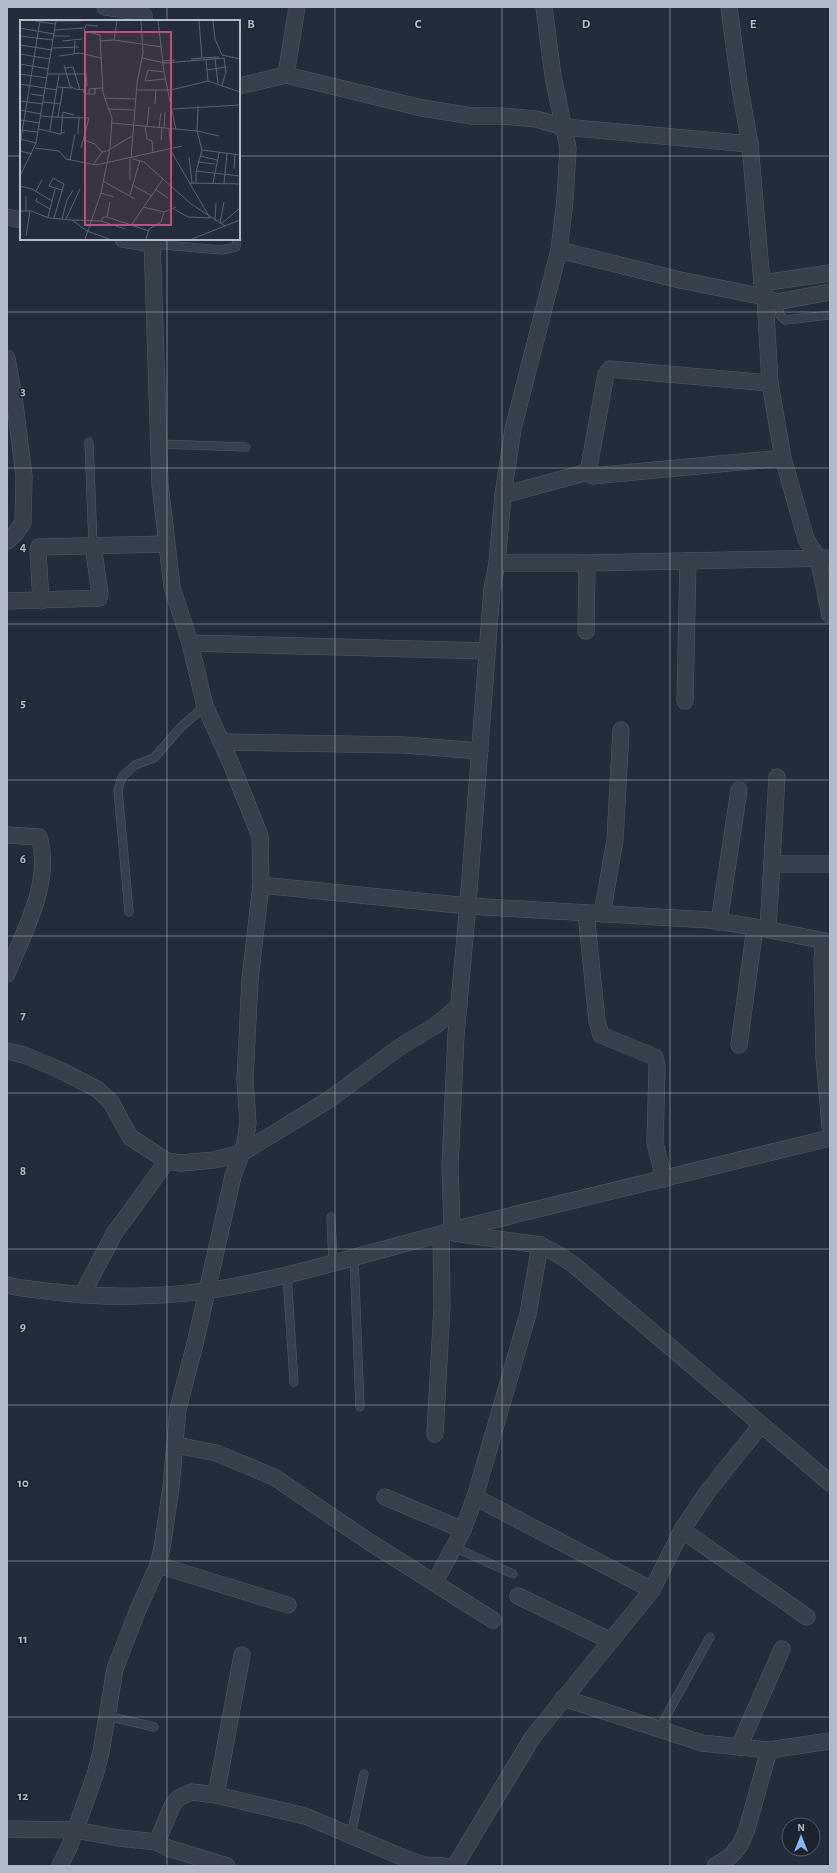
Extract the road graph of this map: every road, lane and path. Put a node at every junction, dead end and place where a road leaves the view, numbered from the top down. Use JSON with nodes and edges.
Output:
{"nodes":[{"id":1,"x":105,"y":7,"type":"edge"},
{"id":2,"x":297,"y":7,"type":"edge"},
{"id":3,"x":544,"y":7,"type":"edge"},
{"id":4,"x":729,"y":7,"type":"edge"},
{"id":5,"x":145,"y":20,"type":"edge"},
{"id":6,"x":286,"y":74,"type":"junction"},
{"id":7,"x":240,"y":86,"type":"edge"},
{"id":8,"x":564,"y":126,"type":"junction"},
{"id":9,"x":750,"y":144,"type":"junction"},
{"id":10,"x":7,"y":217,"type":"edge"},
{"id":11,"x":20,"y":220,"type":"edge"},
{"id":12,"x":133,"y":240,"type":"edge"},
{"id":13,"x":237,"y":240,"type":"edge"},
{"id":14,"x":152,"y":242,"type":"edge"},
{"id":15,"x":559,"y":250,"type":"junction"},
{"id":16,"x":830,"y":273,"type":"edge"},
{"id":17,"x":830,"y":292,"type":"edge"},
{"id":18,"x":768,"y":294,"type":"junction"},
{"id":19,"x":830,"y":315,"type":"edge"},
{"id":20,"x":7,"y":358,"type":"edge"},
{"id":21,"x":770,"y":383,"type":"junction"},
{"id":22,"x":11,"y":404,"type":"edge"},
{"id":23,"x":89,"y":442,"type":"dead end"},
{"id":24,"x":159,"y":444,"type":"junction"},
{"id":25,"x":246,"y":447,"type":"dead end"},
{"id":26,"x":783,"y":458,"type":"junction"},
{"id":27,"x":588,"y":472,"type":"junction"},
{"id":28,"x":502,"y":495,"type":"junction"},
{"id":29,"x":7,"y":541,"type":"edge"},
{"id":30,"x":166,"y":544,"type":"junction"},
{"id":31,"x":93,"y":545,"type":"junction"},
{"id":32,"x":824,"y":558,"type":"edge"},
{"id":33,"x":688,"y":561,"type":"junction"},
{"id":34,"x":497,"y":563,"type":"junction"},
{"id":35,"x":587,"y":563,"type":"junction"},
{"id":36,"x":7,"y":600,"type":"edge"},
{"id":37,"x":41,"y":600,"type":"junction"},
{"id":38,"x":830,"y":615,"type":"edge"},
{"id":39,"x":586,"y":631,"type":"dead end"},
{"id":40,"x":190,"y":643,"type":"junction"},
{"id":41,"x":487,"y":651,"type":"junction"},
{"id":42,"x":684,"y":701,"type":"dead end"},
{"id":43,"x":205,"y":706,"type":"junction"},
{"id":44,"x":621,"y":730,"type":"dead end"},
{"id":45,"x":221,"y":742,"type":"junction"},
{"id":46,"x":480,"y":751,"type":"junction"},
{"id":47,"x":777,"y":777,"type":"dead end"},
{"id":48,"x":739,"y":790,"type":"dead end"},
{"id":49,"x":7,"y":835,"type":"edge"},
{"id":50,"x":772,"y":864,"type":"junction"},
{"id":51,"x":830,"y":864,"type":"edge"},
{"id":52,"x":261,"y":885,"type":"junction"},
{"id":53,"x":468,"y":906,"type":"junction"},
{"id":54,"x":129,"y":912,"type":"dead end"},
{"id":55,"x":586,"y":913,"type":"junction"},
{"id":56,"x":602,"y":914,"type":"junction"},
{"id":57,"x":719,"y":922,"type":"junction"},
{"id":58,"x":762,"y":928,"type":"junction"},
{"id":59,"x":827,"y":942,"type":"edge"},
{"id":60,"x":7,"y":974,"type":"edge"},
{"id":61,"x":459,"y":1006,"type":"junction"},
{"id":62,"x":739,"y":1045,"type":"dead end"},
{"id":63,"x":7,"y":1051,"type":"edge"},
{"id":64,"x":830,"y":1126,"type":"edge"},
{"id":65,"x":830,"y":1138,"type":"edge"},
{"id":66,"x":242,"y":1153,"type":"junction"},
{"id":67,"x":167,"y":1161,"type":"junction"},
{"id":68,"x":664,"y":1179,"type":"junction"},
{"id":69,"x":331,"y":1217,"type":"dead end"},
{"id":70,"x":446,"y":1232,"type":"junction"},
{"id":71,"x":540,"y":1245,"type":"junction"},
{"id":72,"x":354,"y":1257,"type":"junction"},
{"id":73,"x":333,"y":1262,"type":"junction"},
{"id":74,"x":287,"y":1275,"type":"junction"},
{"id":75,"x":7,"y":1285,"type":"edge"},
{"id":76,"x":208,"y":1290,"type":"junction"},
{"id":77,"x":82,"y":1295,"type":"junction"},
{"id":78,"x":294,"y":1382,"type":"dead end"},
{"id":79,"x":360,"y":1406,"type":"dead end"},
{"id":80,"x":761,"y":1425,"type":"junction"},
{"id":81,"x":435,"y":1434,"type":"dead end"},
{"id":82,"x":176,"y":1446,"type":"junction"},
{"id":83,"x":830,"y":1483,"type":"edge"},
{"id":84,"x":385,"y":1496,"type":"dead end"},
{"id":85,"x":475,"y":1497,"type":"junction"},
{"id":86,"x":463,"y":1530,"type":"junction"},
{"id":87,"x":682,"y":1530,"type":"junction"},
{"id":88,"x":454,"y":1547,"type":"junction"},
{"id":89,"x":158,"y":1565,"type":"junction"},
{"id":90,"x":513,"y":1574,"type":"dead end"},
{"id":91,"x":435,"y":1582,"type":"junction"},
{"id":92,"x":652,"y":1590,"type":"junction"},
{"id":93,"x":518,"y":1596,"type":"dead end"},
{"id":94,"x":288,"y":1605,"type":"dead end"},
{"id":95,"x":807,"y":1617,"type":"dead end"},
{"id":96,"x":492,"y":1620,"type":"dead end"},
{"id":97,"x":710,"y":1637,"type":"dead end"},
{"id":98,"x":611,"y":1641,"type":"junction"},
{"id":99,"x":782,"y":1649,"type":"dead end"},
{"id":100,"x":242,"y":1655,"type":"dead end"},
{"id":101,"x":563,"y":1698,"type":"junction"},
{"id":102,"x":107,"y":1716,"type":"junction"},
{"id":103,"x":154,"y":1727,"type":"dead end"},
{"id":104,"x":659,"y":1728,"type":"junction"},
{"id":105,"x":830,"y":1741,"type":"edge"},
{"id":106,"x":738,"y":1747,"type":"junction"},
{"id":107,"x":769,"y":1750,"type":"junction"},
{"id":108,"x":364,"y":1774,"type":"dead end"},
{"id":109,"x":216,"y":1795,"type":"junction"},
{"id":110,"x":7,"y":1829,"type":"edge"},
{"id":111,"x":75,"y":1830,"type":"junction"},
{"id":112,"x":351,"y":1835,"type":"junction"},
{"id":113,"x":157,"y":1842,"type":"junction"},
{"id":114,"x":60,"y":1866,"type":"edge"},
{"id":115,"x":228,"y":1866,"type":"edge"},
{"id":116,"x":444,"y":1866,"type":"edge"},
{"id":117,"x":455,"y":1866,"type":"edge"},
{"id":118,"x":714,"y":1866,"type":"edge"}],
"edges":[{"from":1,"to":5,"type":"street"},
{"from":2,"to":6,"type":"street"},
{"from":3,"to":8,"type":"street"},
{"from":4,"to":9,"type":"street"},
{"from":6,"to":7,"type":"street"},
{"from":6,"to":8,"type":"street"},
{"from":8,"to":9,"type":"street"},
{"from":8,"to":15,"type":"street"},
{"from":9,"to":18,"type":"street"},
{"from":10,"to":11,"type":"street"},
{"from":12,"to":14,"type":"street"},
{"from":13,"to":14,"type":"lane"},
{"from":14,"to":24,"type":"street"},
{"from":15,"to":18,"type":"street"},
{"from":15,"to":28,"type":"street"},
{"from":16,"to":18,"type":"street"},
{"from":17,"to":18,"type":"street"},
{"from":18,"to":19,"type":"lane"},
{"from":18,"to":21,"type":"street"},
{"from":20,"to":22,"type":"street"},
{"from":21,"to":26,"type":"street"},
{"from":21,"to":27,"type":"street"},
{"from":22,"to":29,"type":"street"},
{"from":23,"to":31,"type":"lane"},
{"from":24,"to":25,"type":"lane"},
{"from":24,"to":30,"type":"street"},
{"from":26,"to":27,"type":"street"},
{"from":26,"to":32,"type":"street"},
{"from":27,"to":28,"type":"street"},
{"from":28,"to":34,"type":"street"},
{"from":30,"to":31,"type":"street"},
{"from":30,"to":40,"type":"street"},
{"from":31,"to":37,"type":"street"},
{"from":31,"to":37,"type":"street"},
{"from":32,"to":33,"type":"street"},
{"from":32,"to":38,"type":"street"},
{"from":33,"to":35,"type":"street"},
{"from":33,"to":42,"type":"street"},
{"from":34,"to":35,"type":"street"},
{"from":34,"to":41,"type":"street"},
{"from":35,"to":39,"type":"street"},
{"from":36,"to":37,"type":"street"},
{"from":40,"to":41,"type":"street"},
{"from":40,"to":43,"type":"street"},
{"from":41,"to":46,"type":"street"},
{"from":43,"to":45,"type":"street"},
{"from":43,"to":54,"type":"lane"},
{"from":44,"to":56,"type":"street"},
{"from":45,"to":46,"type":"street"},
{"from":45,"to":52,"type":"street"},
{"from":46,"to":53,"type":"street"},
{"from":47,"to":50,"type":"street"},
{"from":48,"to":57,"type":"street"},
{"from":49,"to":60,"type":"street"},
{"from":50,"to":51,"type":"street"},
{"from":50,"to":58,"type":"street"},
{"from":52,"to":53,"type":"street"},
{"from":52,"to":66,"type":"street"},
{"from":53,"to":55,"type":"street"},
{"from":53,"to":61,"type":"street"},
{"from":55,"to":56,"type":"street"},
{"from":55,"to":68,"type":"street"},
{"from":56,"to":57,"type":"street"},
{"from":57,"to":58,"type":"street"},
{"from":58,"to":59,"type":"street"},
{"from":58,"to":62,"type":"street"},
{"from":59,"to":64,"type":"street"},
{"from":61,"to":66,"type":"street"},
{"from":61,"to":70,"type":"street"},
{"from":63,"to":67,"type":"street"},
{"from":65,"to":68,"type":"street"},
{"from":66,"to":67,"type":"street"},
{"from":66,"to":76,"type":"street"},
{"from":67,"to":77,"type":"street"},
{"from":68,"to":70,"type":"street"},
{"from":69,"to":73,"type":"lane"},
{"from":70,"to":71,"type":"street"},
{"from":70,"to":72,"type":"street"},
{"from":70,"to":81,"type":"street"},
{"from":71,"to":80,"type":"street"},
{"from":71,"to":85,"type":"street"},
{"from":72,"to":73,"type":"street"},
{"from":72,"to":79,"type":"lane"},
{"from":73,"to":74,"type":"street"},
{"from":74,"to":76,"type":"street"},
{"from":74,"to":78,"type":"lane"},
{"from":75,"to":77,"type":"street"},
{"from":76,"to":77,"type":"street"},
{"from":76,"to":82,"type":"street"},
{"from":80,"to":83,"type":"street"},
{"from":80,"to":87,"type":"street"},
{"from":82,"to":89,"type":"street"},
{"from":82,"to":91,"type":"street"},
{"from":84,"to":86,"type":"street"},
{"from":85,"to":86,"type":"street"},
{"from":85,"to":92,"type":"street"},
{"from":86,"to":88,"type":"street"},
{"from":87,"to":92,"type":"street"},
{"from":87,"to":95,"type":"street"},
{"from":88,"to":90,"type":"lane"},
{"from":88,"to":91,"type":"street"},
{"from":89,"to":94,"type":"street"},
{"from":89,"to":102,"type":"street"},
{"from":91,"to":96,"type":"street"},
{"from":92,"to":98,"type":"street"},
{"from":93,"to":98,"type":"street"},
{"from":97,"to":104,"type":"lane"},
{"from":98,"to":101,"type":"street"},
{"from":99,"to":106,"type":"street"},
{"from":100,"to":109,"type":"street"},
{"from":101,"to":104,"type":"street"},
{"from":101,"to":117,"type":"street"},
{"from":102,"to":103,"type":"lane"},
{"from":102,"to":111,"type":"street"},
{"from":104,"to":106,"type":"street"},
{"from":105,"to":107,"type":"street"},
{"from":106,"to":107,"type":"street"},
{"from":107,"to":118,"type":"street"},
{"from":108,"to":112,"type":"lane"},
{"from":109,"to":112,"type":"street"},
{"from":109,"to":113,"type":"street"},
{"from":110,"to":111,"type":"street"},
{"from":111,"to":113,"type":"street"},
{"from":111,"to":114,"type":"street"},
{"from":112,"to":116,"type":"street"},
{"from":113,"to":115,"type":"street"}]}
